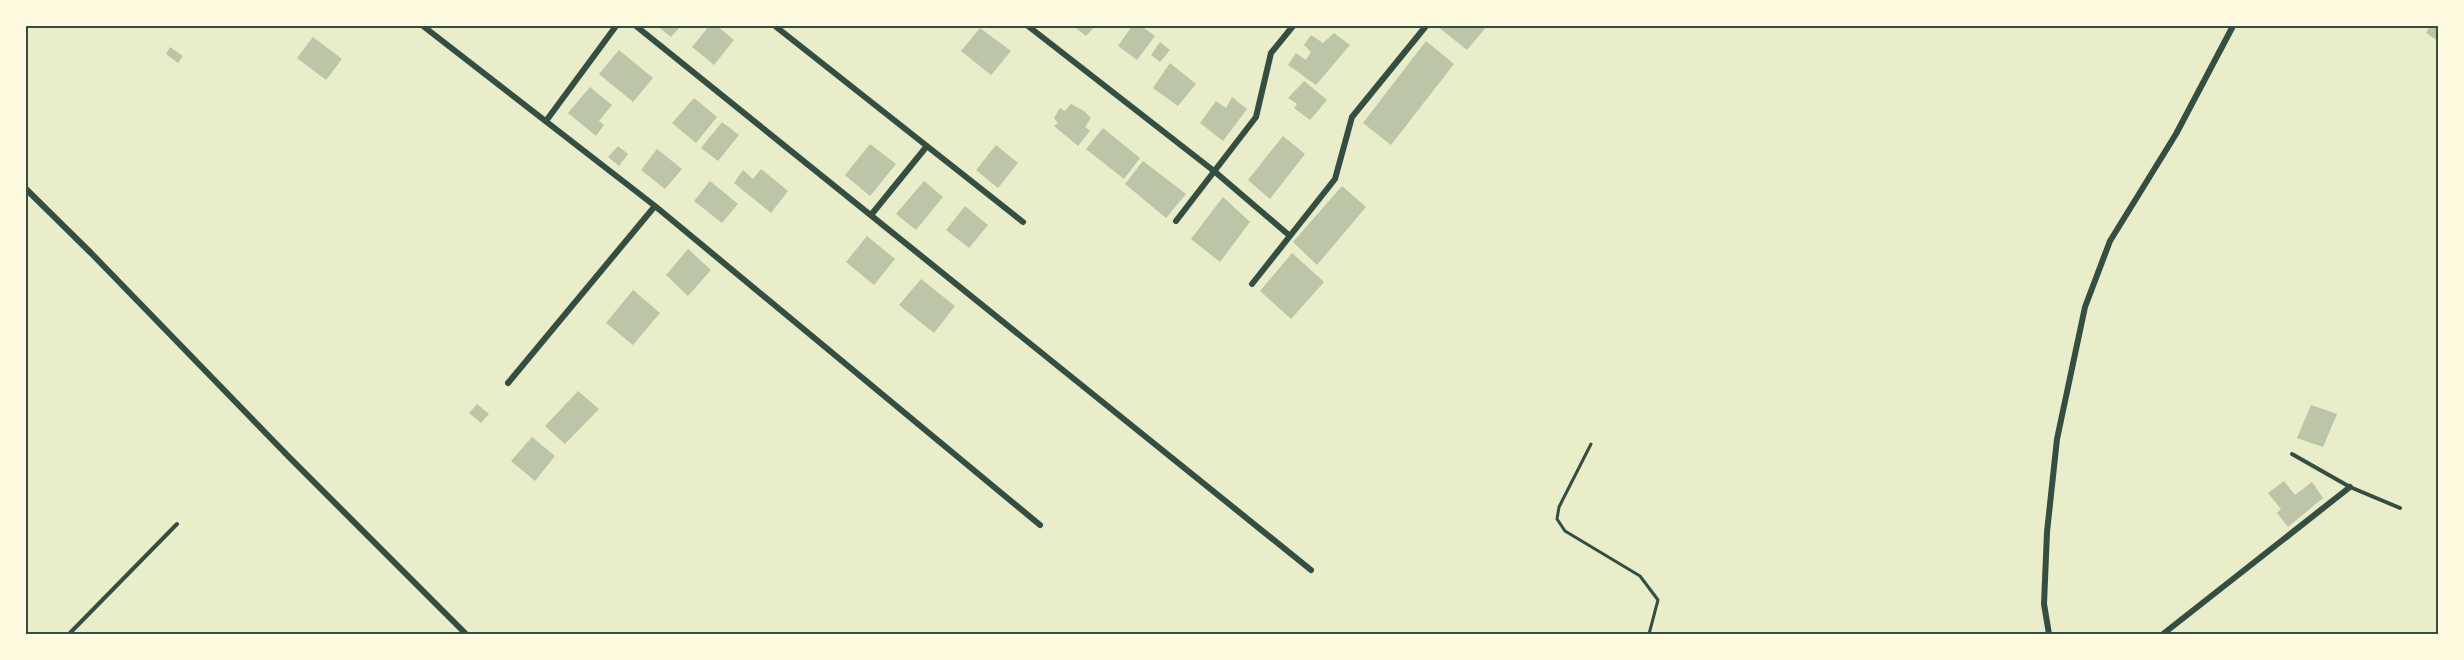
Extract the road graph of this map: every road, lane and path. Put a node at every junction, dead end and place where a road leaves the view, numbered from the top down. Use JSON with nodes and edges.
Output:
{"nodes":[{"id":1,"x":423,"y":26,"type":"edge"},
{"id":2,"x":616,"y":26,"type":"edge"},
{"id":3,"x":636,"y":26,"type":"edge"},
{"id":4,"x":775,"y":26,"type":"edge"},
{"id":5,"x":1028,"y":26,"type":"edge"},
{"id":6,"x":1293,"y":26,"type":"edge"},
{"id":7,"x":1424,"y":26,"type":"edge"},
{"id":8,"x":2233,"y":26,"type":"edge"},
{"id":9,"x":546,"y":121,"type":"junction"},
{"id":10,"x":927,"y":146,"type":"junction"},
{"id":11,"x":1214,"y":171,"type":"junction"},
{"id":12,"x":26,"y":189,"type":"edge"},
{"id":13,"x":655,"y":206,"type":"junction"},
{"id":14,"x":871,"y":215,"type":"junction"},
{"id":15,"x":1176,"y":221,"type":"dead end"},
{"id":16,"x":1023,"y":222,"type":"dead end"},
{"id":17,"x":1290,"y":236,"type":"junction"},
{"id":18,"x":1252,"y":284,"type":"dead end"},
{"id":19,"x":508,"y":383,"type":"dead end"},
{"id":20,"x":1591,"y":444,"type":"dead end"},
{"id":21,"x":2292,"y":454,"type":"dead end"},
{"id":22,"x":2350,"y":487,"type":"junction"},
{"id":23,"x":2400,"y":508,"type":"dead end"},
{"id":24,"x":177,"y":524,"type":"dead end"},
{"id":25,"x":1040,"y":525,"type":"dead end"},
{"id":26,"x":1311,"y":570,"type":"dead end"},
{"id":27,"x":69,"y":634,"type":"edge"},
{"id":28,"x":466,"y":634,"type":"edge"},
{"id":29,"x":1648,"y":634,"type":"edge"},
{"id":30,"x":2049,"y":634,"type":"edge"},
{"id":31,"x":2163,"y":634,"type":"edge"}],
"edges":[{"from":1,"to":9,"type":"street"},
{"from":2,"to":9,"type":"street"},
{"from":3,"to":14,"type":"street"},
{"from":4,"to":10,"type":"street"},
{"from":5,"to":11,"type":"street"},
{"from":6,"to":11,"type":"street"},
{"from":7,"to":17,"type":"street"},
{"from":8,"to":30,"type":"street"},
{"from":9,"to":13,"type":"street"},
{"from":10,"to":14,"type":"street"},
{"from":10,"to":16,"type":"street"},
{"from":11,"to":15,"type":"street"},
{"from":11,"to":17,"type":"street"},
{"from":12,"to":28,"type":"street"},
{"from":13,"to":19,"type":"street"},
{"from":13,"to":25,"type":"street"},
{"from":14,"to":26,"type":"street"},
{"from":17,"to":18,"type":"street"},
{"from":20,"to":29,"type":"path"},
{"from":21,"to":22,"type":"lane"},
{"from":22,"to":23,"type":"lane"},
{"from":22,"to":31,"type":"street"},
{"from":24,"to":27,"type":"lane"}]}
